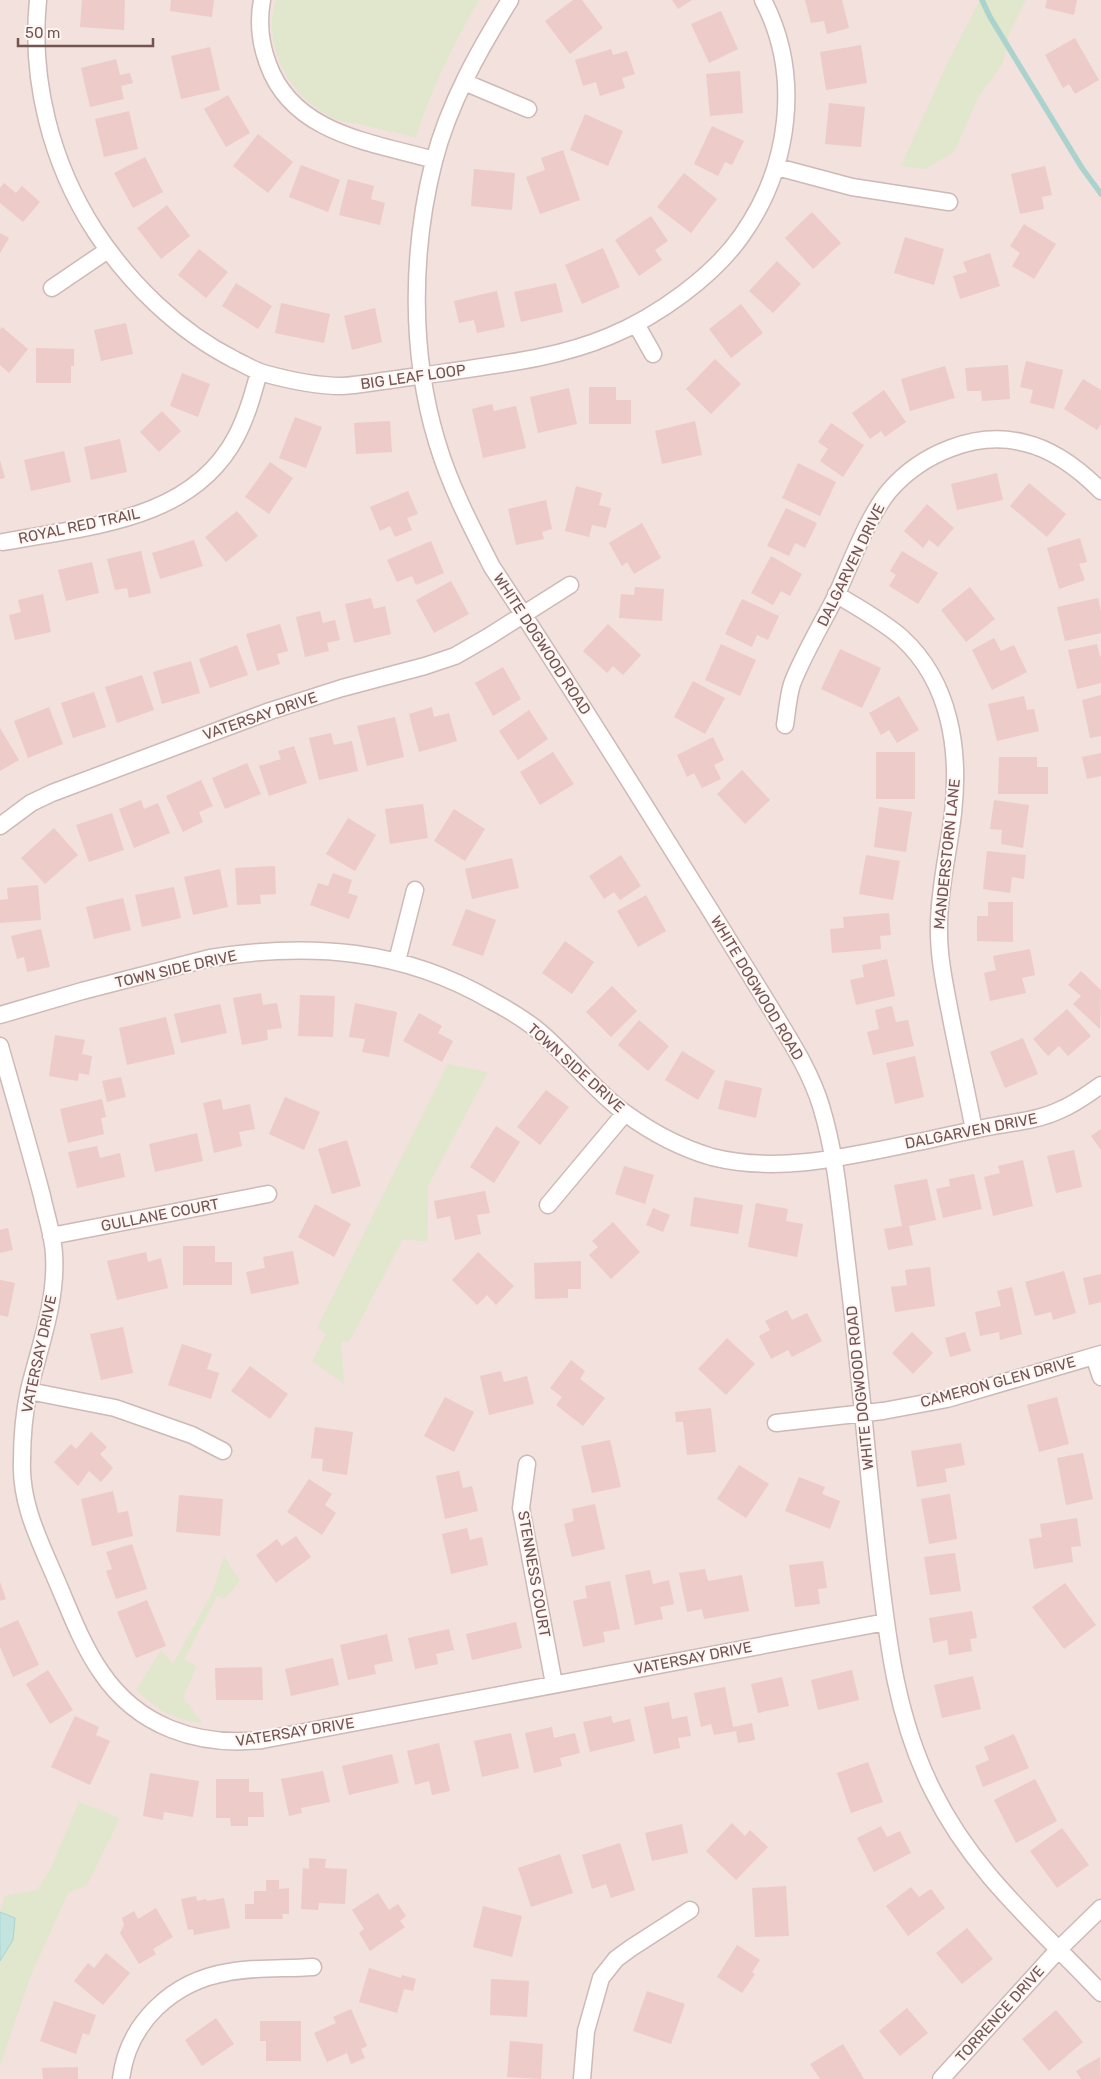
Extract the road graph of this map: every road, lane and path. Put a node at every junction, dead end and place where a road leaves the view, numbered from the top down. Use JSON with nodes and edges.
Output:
{"nodes":[{"id":1,"x":38,"y":0,"type":"edge"},
{"id":2,"x":262,"y":0,"type":"edge"},
{"id":3,"x":510,"y":0,"type":"edge"},
{"id":4,"x":763,"y":0,"type":"edge"},
{"id":5,"x":464,"y":82,"type":"junction"},
{"id":6,"x":528,"y":109,"type":"dead end"},
{"id":7,"x":434,"y":160,"type":"junction"},
{"id":8,"x":777,"y":167,"type":"junction"},
{"id":9,"x":949,"y":202,"type":"dead end"},
{"id":10,"x":108,"y":250,"type":"junction"},
{"id":11,"x":52,"y":288,"type":"dead end"},
{"id":12,"x":636,"y":324,"type":"junction"},
{"id":13,"x":653,"y":354,"type":"dead end"},
{"id":14,"x":259,"y":372,"type":"junction"},
{"id":15,"x":422,"y":376,"type":"junction"},
{"id":16,"x":1101,"y":491,"type":"edge"},
{"id":17,"x":3,"y":542,"type":"dead end"},
{"id":18,"x":570,"y":585,"type":"dead end"},
{"id":19,"x":836,"y":594,"type":"junction"},
{"id":20,"x":523,"y":614,"type":"junction"},
{"id":21,"x":785,"y":725,"type":"dead end"},
{"id":22,"x":0,"y":826,"type":"edge"},
{"id":23,"x":415,"y":890,"type":"dead end"},
{"id":24,"x":397,"y":961,"type":"junction"},
{"id":25,"x":0,"y":1015,"type":"edge"},
{"id":26,"x":0,"y":1046,"type":"edge"},
{"id":27,"x":1101,"y":1084,"type":"edge"},
{"id":28,"x":625,"y":1113,"type":"junction"},
{"id":29,"x":974,"y":1130,"type":"junction"},
{"id":30,"x":834,"y":1159,"type":"junction"},
{"id":31,"x":268,"y":1194,"type":"dead end"},
{"id":32,"x":548,"y":1205,"type":"dead end"},
{"id":33,"x":51,"y":1236,"type":"junction"},
{"id":34,"x":1098,"y":1355,"type":"edge"},
{"id":35,"x":1101,"y":1378,"type":"edge"},
{"id":36,"x":29,"y":1391,"type":"junction"},
{"id":37,"x":862,"y":1413,"type":"junction"},
{"id":38,"x":776,"y":1423,"type":"dead end"},
{"id":39,"x":223,"y":1451,"type":"dead end"},
{"id":40,"x":526,"y":1464,"type":"dead end"},
{"id":41,"x":886,"y":1622,"type":"junction"},
{"id":42,"x":554,"y":1684,"type":"junction"},
{"id":43,"x":1101,"y":1908,"type":"edge"},
{"id":44,"x":690,"y":1910,"type":"dead end"},
{"id":45,"x":1059,"y":1949,"type":"junction"},
{"id":46,"x":313,"y":1967,"type":"dead end"},
{"id":47,"x":1101,"y":1993,"type":"edge"},
{"id":48,"x":121,"y":2079,"type":"edge"},
{"id":49,"x":582,"y":2079,"type":"edge"},
{"id":50,"x":941,"y":2079,"type":"edge"}],
"edges":[{"from":1,"to":10,"type":"street","name":"BIG LEAF LOOP"},
{"from":2,"to":7,"type":"street"},
{"from":3,"to":5,"type":"street","name":"WHITE DOGWOOD ROAD"},
{"from":4,"to":8,"type":"street","name":"BIG LEAF LOOP"},
{"from":5,"to":6,"type":"street"},
{"from":5,"to":7,"type":"street","name":"WHITE DOGWOOD ROAD"},
{"from":7,"to":15,"type":"street","name":"WHITE DOGWOOD ROAD"},
{"from":8,"to":9,"type":"street"},
{"from":8,"to":12,"type":"street","name":"BIG LEAF LOOP"},
{"from":10,"to":11,"type":"street"},
{"from":10,"to":14,"type":"street","name":"BIG LEAF LOOP"},
{"from":12,"to":13,"type":"street"},
{"from":12,"to":15,"type":"street","name":"BIG LEAF LOOP"},
{"from":14,"to":15,"type":"street","name":"BIG LEAF LOOP"},
{"from":14,"to":17,"type":"street","name":"ROYAL RED TRAIL"},
{"from":15,"to":20,"type":"street","name":"WHITE DOGWOOD ROAD"},
{"from":16,"to":19,"type":"street","name":"DALGARVEN DRIVE"},
{"from":18,"to":20,"type":"street","name":"VATERSAY DRIVE"},
{"from":19,"to":21,"type":"street","name":"DALGARVEN DRIVE"},
{"from":19,"to":29,"type":"street","name":"MANDERSTORN LANE"},
{"from":20,"to":22,"type":"street","name":"VATERSAY DRIVE"},
{"from":20,"to":30,"type":"street","name":"WHITE DOGWOOD ROAD"},
{"from":23,"to":24,"type":"street"},
{"from":24,"to":25,"type":"street","name":"TOWN SIDE DRIVE"},
{"from":24,"to":28,"type":"street","name":"TOWN SIDE DRIVE"},
{"from":26,"to":33,"type":"street","name":"VATERSAY DRIVE"},
{"from":27,"to":29,"type":"street","name":"DALGARVEN DRIVE"},
{"from":28,"to":30,"type":"street","name":"TOWN SIDE DRIVE"},
{"from":28,"to":32,"type":"street"},
{"from":29,"to":30,"type":"street","name":"DALGARVEN DRIVE"},
{"from":30,"to":37,"type":"street","name":"WHITE DOGWOOD ROAD"},
{"from":31,"to":33,"type":"street","name":"GULLANE COURT"},
{"from":33,"to":36,"type":"street","name":"VATERSAY DRIVE"},
{"from":34,"to":35,"type":"street"},
{"from":34,"to":37,"type":"street","name":"CAMERON GLEN DRIVE"},
{"from":36,"to":39,"type":"street"},
{"from":36,"to":42,"type":"street","name":"VATERSAY DRIVE"},
{"from":37,"to":38,"type":"street","name":"CAMERON GLEN DRIVE"},
{"from":37,"to":41,"type":"street","name":"WHITE DOGWOOD ROAD"},
{"from":40,"to":42,"type":"street","name":"STENNESS COURT"},
{"from":41,"to":42,"type":"street","name":"VATERSAY DRIVE"},
{"from":41,"to":45,"type":"street","name":"WHITE DOGWOOD ROAD"},
{"from":43,"to":45,"type":"street","name":"TORRENCE DRIVE"},
{"from":44,"to":49,"type":"street"},
{"from":45,"to":47,"type":"street","name":"WHITE DOGWOOD ROAD"},
{"from":45,"to":50,"type":"street","name":"TORRENCE DRIVE"},
{"from":46,"to":48,"type":"street"}]}
